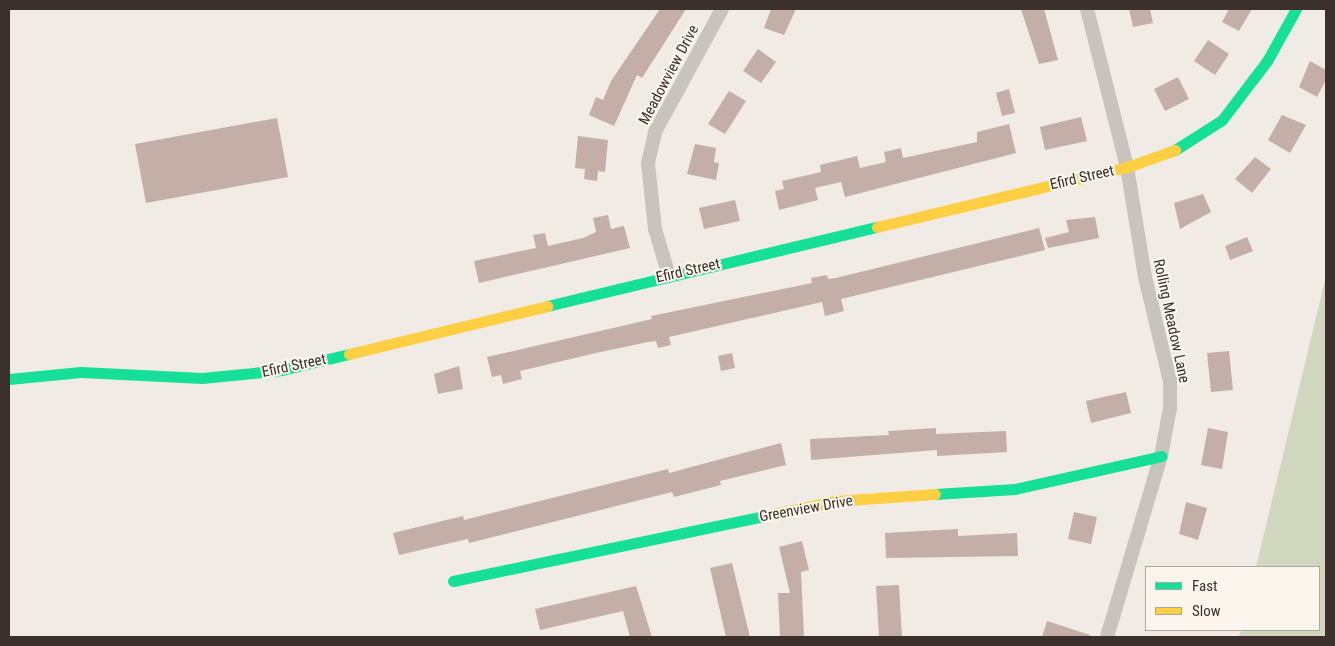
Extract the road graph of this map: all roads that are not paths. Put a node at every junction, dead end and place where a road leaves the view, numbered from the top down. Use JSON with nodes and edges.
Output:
{"nodes":[{"id":1,"x":722,"y":9,"type":"edge"},
{"id":2,"x":1087,"y":9,"type":"edge"},
{"id":3,"x":1296,"y":9,"type":"edge"},
{"id":4,"x":1127,"y":167,"type":"junction"},
{"id":5,"x":668,"y":276,"type":"junction"},
{"id":6,"x":9,"y":379,"type":"edge"},
{"id":7,"x":1161,"y":456,"type":"junction"},
{"id":8,"x":452,"y":581,"type":"dead end"},
{"id":9,"x":1107,"y":637,"type":"edge"}],
"edges":[{"from":1,"to":5,"type":"street","name":"Meadowview Drive"},
{"from":2,"to":4,"type":"street","name":"Rolling Meadow Lane"},
{"from":3,"to":4,"type":"street","name":"Efird Street"},
{"from":4,"to":5,"type":"street","name":"Efird Street"},
{"from":4,"to":7,"type":"street","name":"Rolling Meadow Lane"},
{"from":5,"to":6,"type":"street","name":"Efird Street"},
{"from":7,"to":8,"type":"street","name":"Greenview Drive"},
{"from":7,"to":9,"type":"street","name":"Rolling Meadow Lane"}]}
